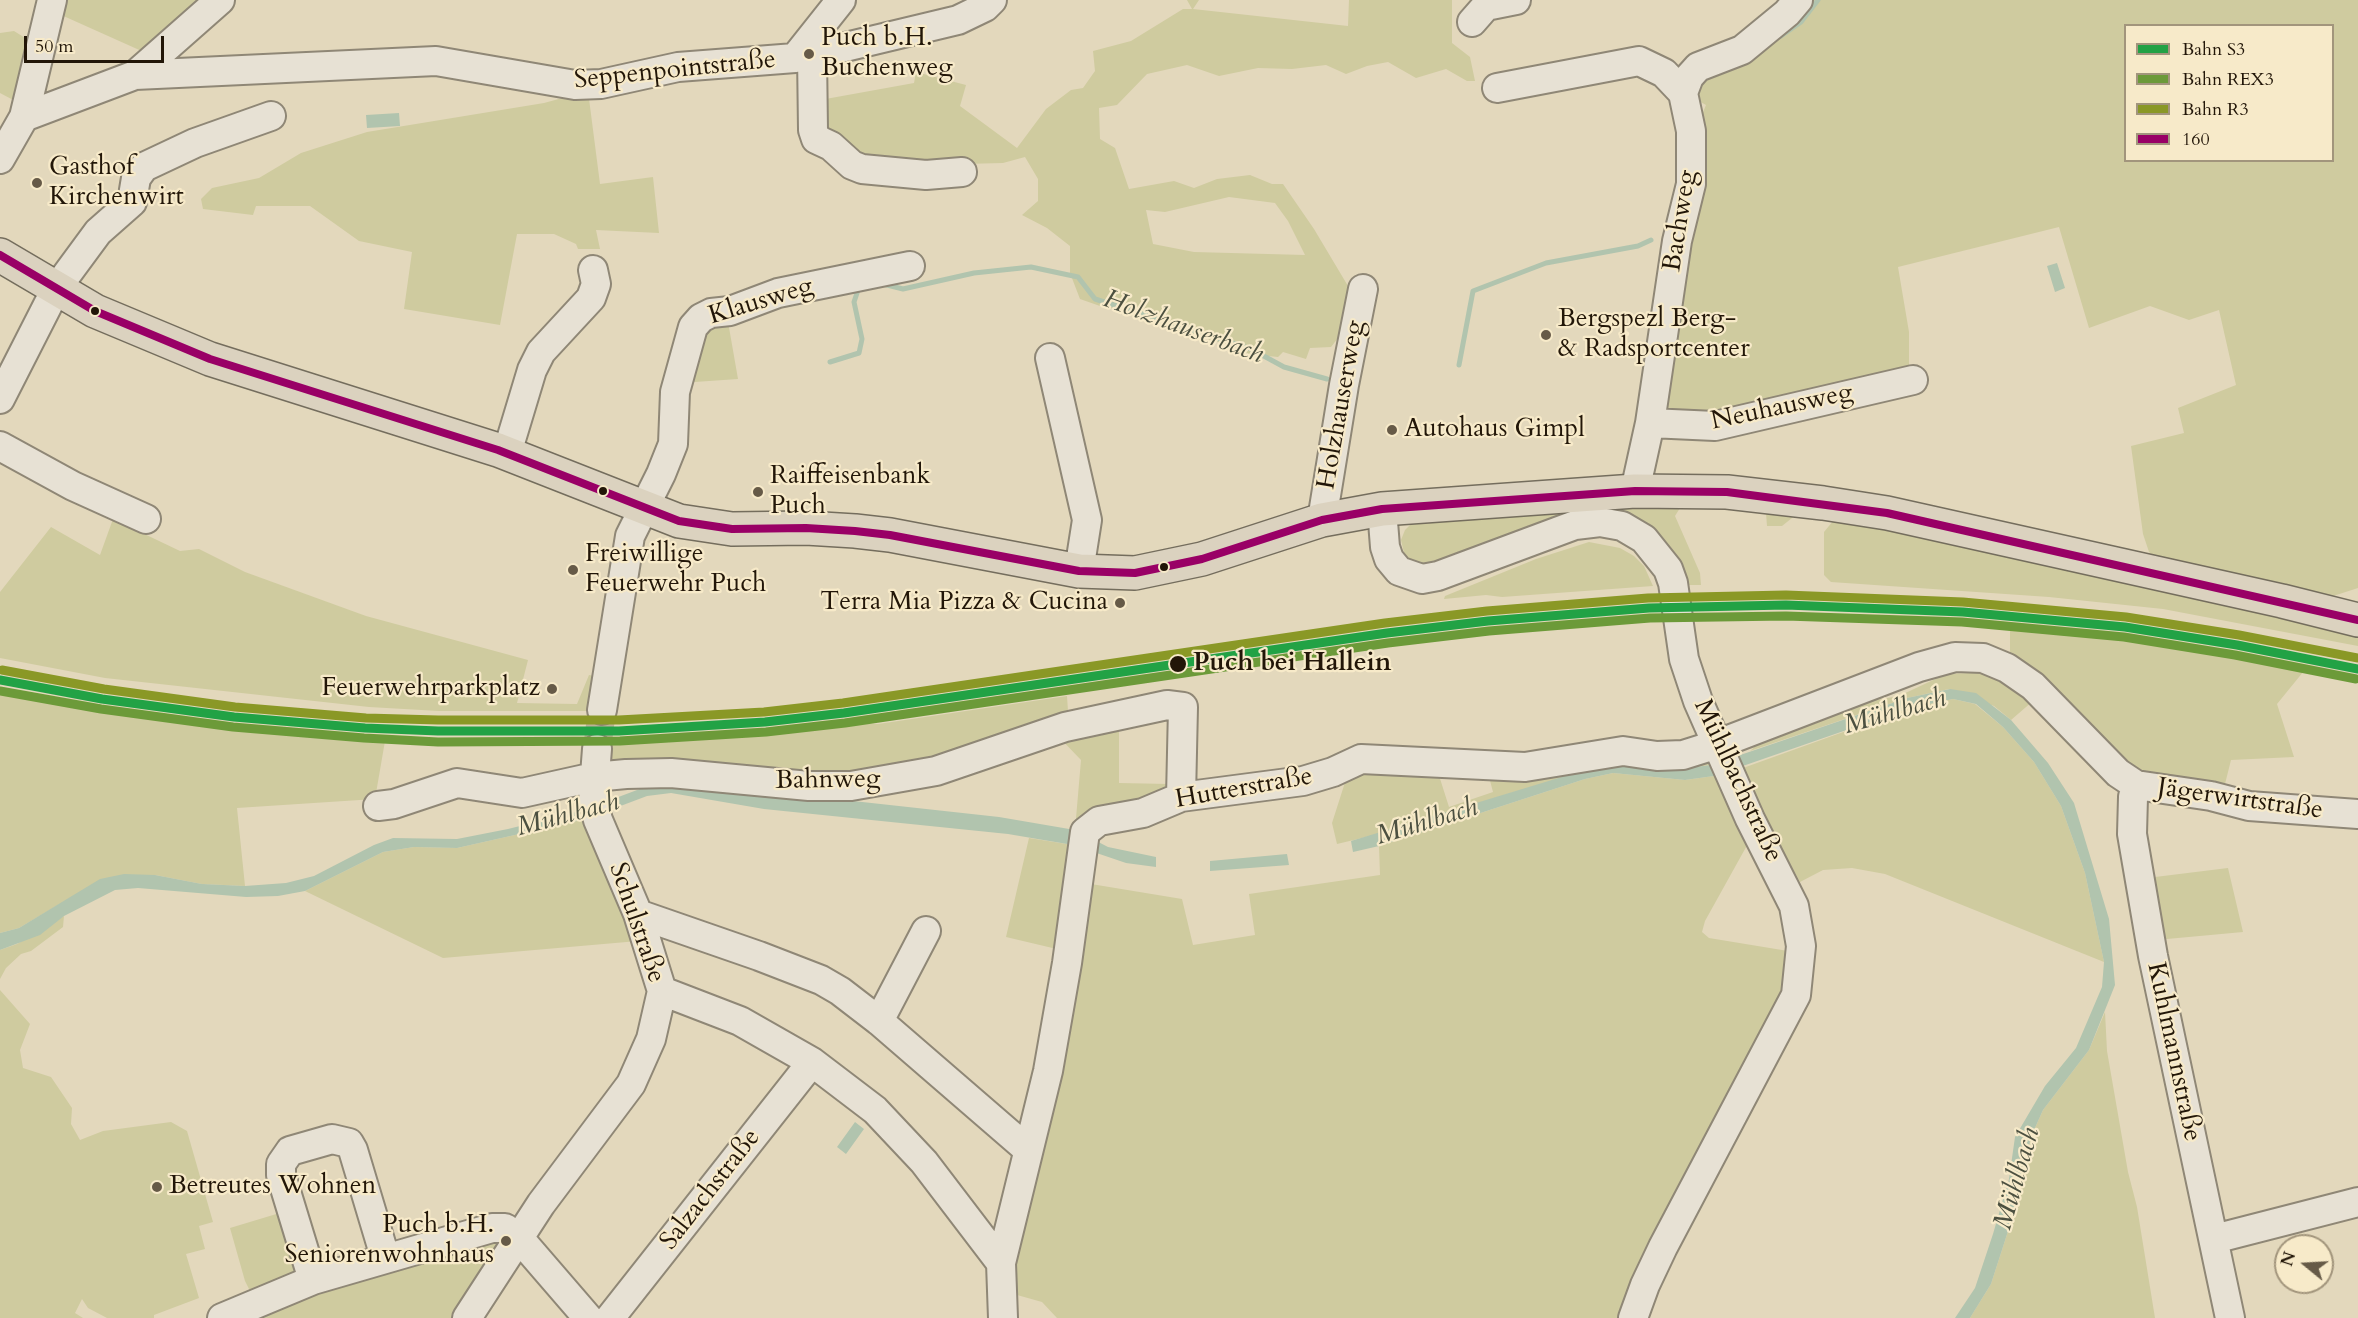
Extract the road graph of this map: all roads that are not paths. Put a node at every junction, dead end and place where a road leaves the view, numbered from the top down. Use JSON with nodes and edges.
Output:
{"nodes":[{"id":1,"x":52,"y":0,"type":"edge"},
{"id":2,"x":220,"y":0,"type":"edge"},
{"id":3,"x":841,"y":0,"type":"edge"},
{"id":4,"x":992,"y":0,"type":"edge"},
{"id":5,"x":1516,"y":0,"type":"edge"},
{"id":6,"x":1798,"y":0,"type":"edge"},
{"id":7,"x":1472,"y":22,"type":"dead end"},
{"id":8,"x":803,"y":57,"type":"junction"},
{"id":9,"x":135,"y":75,"type":"junction"},
{"id":10,"x":1497,"y":88,"type":"dead end"},
{"id":11,"x":1683,"y":93,"type":"junction"},
{"id":12,"x":271,"y":116,"type":"dead end"},
{"id":13,"x":24,"y":117,"type":"junction"},
{"id":14,"x":0,"y":159,"type":"edge"},
{"id":15,"x":963,"y":172,"type":"dead end"},
{"id":16,"x":0,"y":255,"type":"edge"},
{"id":17,"x":910,"y":266,"type":"dead end"},
{"id":18,"x":593,"y":270,"type":"dead end"},
{"id":19,"x":56,"y":289,"type":"junction"},
{"id":20,"x":1363,"y":290,"type":"dead end"},
{"id":21,"x":1050,"y":358,"type":"dead end"},
{"id":22,"x":1914,"y":380,"type":"dead end"},
{"id":23,"x":0,"y":399,"type":"edge"},
{"id":24,"x":1650,"y":423,"type":"junction"},
{"id":25,"x":0,"y":446,"type":"edge"},
{"id":26,"x":507,"y":453,"type":"junction"},
{"id":27,"x":1635,"y":491,"type":"junction"},
{"id":28,"x":644,"y":506,"type":"junction"},
{"id":29,"x":1382,"y":509,"type":"junction"},
{"id":30,"x":146,"y":519,"type":"dead end"},
{"id":31,"x":1322,"y":520,"type":"junction"},
{"id":32,"x":1079,"y":571,"type":"junction"},
{"id":33,"x":2358,"y":620,"type":"edge"},
{"id":34,"x":602,"y":710,"type":"tunnel mouth"},
{"id":35,"x":1725,"y":760,"type":"junction"},
{"id":36,"x":2136,"y":784,"type":"junction"},
{"id":37,"x":595,"y":787,"type":"junction"},
{"id":38,"x":1181,"y":798,"type":"junction"},
{"id":39,"x":378,"y":806,"type":"dead end"},
{"id":40,"x":2358,"y":814,"type":"edge"},
{"id":41,"x":638,"y":914,"type":"junction"},
{"id":42,"x":926,"y":931,"type":"dead end"},
{"id":43,"x":662,"y":991,"type":"junction"},
{"id":44,"x":879,"y":1021,"type":"junction"},
{"id":45,"x":812,"y":1062,"type":"junction"},
{"id":46,"x":1027,"y":1149,"type":"junction"},
{"id":47,"x":2358,"y":1202,"type":"edge"},
{"id":48,"x":519,"y":1238,"type":"junction"},
{"id":49,"x":2214,"y":1239,"type":"junction"},
{"id":50,"x":385,"y":1257,"type":"junction"},
{"id":51,"x":1001,"y":1263,"type":"junction"},
{"id":52,"x":313,"y":1280,"type":"junction"},
{"id":53,"x":222,"y":1318,"type":"edge"},
{"id":54,"x":467,"y":1318,"type":"edge"},
{"id":55,"x":588,"y":1318,"type":"edge"},
{"id":56,"x":610,"y":1318,"type":"edge"},
{"id":57,"x":1003,"y":1318,"type":"edge"},
{"id":58,"x":1633,"y":1318,"type":"edge"},
{"id":59,"x":2230,"y":1318,"type":"edge"}],
"edges":[{"from":1,"to":13,"type":"street"},
{"from":2,"to":9,"type":"street"},
{"from":3,"to":8,"type":"street"},
{"from":4,"to":8,"type":"street","name":"Seppenpointstraße"},
{"from":5,"to":7,"type":"street"},
{"from":6,"to":11,"type":"street"},
{"from":8,"to":9,"type":"street","name":"Seppenpointstraße"},
{"from":8,"to":15,"type":"street"},
{"from":9,"to":13,"type":"street"},
{"from":10,"to":11,"type":"street"},
{"from":11,"to":24,"type":"street","name":"Bachweg"},
{"from":12,"to":19,"type":"street"},
{"from":13,"to":14,"type":"street"},
{"from":16,"to":19,"type":"main road"},
{"from":17,"to":28,"type":"street","name":"Klausweg"},
{"from":18,"to":26,"type":"street"},
{"from":19,"to":23,"type":"street"},
{"from":19,"to":26,"type":"main road"},
{"from":20,"to":31,"type":"street","name":"Holzhauserweg"},
{"from":21,"to":32,"type":"street"},
{"from":22,"to":24,"type":"street","name":"Neuhausweg"},
{"from":24,"to":27,"type":"street","name":"Bachweg"},
{"from":25,"to":30,"type":"street"},
{"from":26,"to":28,"type":"main road"},
{"from":27,"to":29,"type":"main road"},
{"from":27,"to":33,"type":"main road"},
{"from":28,"to":32,"type":"main road"},
{"from":28,"to":34,"type":"street"},
{"from":29,"to":31,"type":"main road"},
{"from":29,"to":35,"type":"street","name":"Mühlbachstraße"},
{"from":31,"to":32,"type":"main road"},
{"from":35,"to":36,"type":"street","name":"Jägerwirtstraße"},
{"from":35,"to":38,"type":"street","name":"Hutterstraße"},
{"from":35,"to":58,"type":"street","name":"Mühlbachstraße"},
{"from":36,"to":40,"type":"street","name":"Jägerwirtstraße"},
{"from":36,"to":49,"type":"street","name":"Kuhlmannstraße"},
{"from":37,"to":38,"type":"street","name":"Bahnweg"},
{"from":37,"to":39,"type":"street","name":"Bahnweg"},
{"from":37,"to":41,"type":"street","name":"Schulstraße"},
{"from":38,"to":46,"type":"street","name":"Hutterstraße"},
{"from":41,"to":43,"type":"street","name":"Schulstraße"},
{"from":41,"to":44,"type":"street"},
{"from":42,"to":44,"type":"street"},
{"from":43,"to":45,"type":"street"},
{"from":43,"to":48,"type":"street","name":"Schulstraße"},
{"from":44,"to":46,"type":"street"},
{"from":45,"to":51,"type":"street"},
{"from":45,"to":56,"type":"street","name":"Salzachstraße"},
{"from":46,"to":51,"type":"street","name":"Hutterstraße"},
{"from":47,"to":49,"type":"street"},
{"from":48,"to":50,"type":"street"},
{"from":48,"to":54,"type":"street","name":"Schulstraße"},
{"from":48,"to":55,"type":"street"},
{"from":49,"to":59,"type":"street","name":"Kuhlmannstraße"},
{"from":50,"to":52,"type":"street"},
{"from":50,"to":52,"type":"street"},
{"from":51,"to":57,"type":"street","name":"Hutterstraße"},
{"from":52,"to":53,"type":"street"}]}
